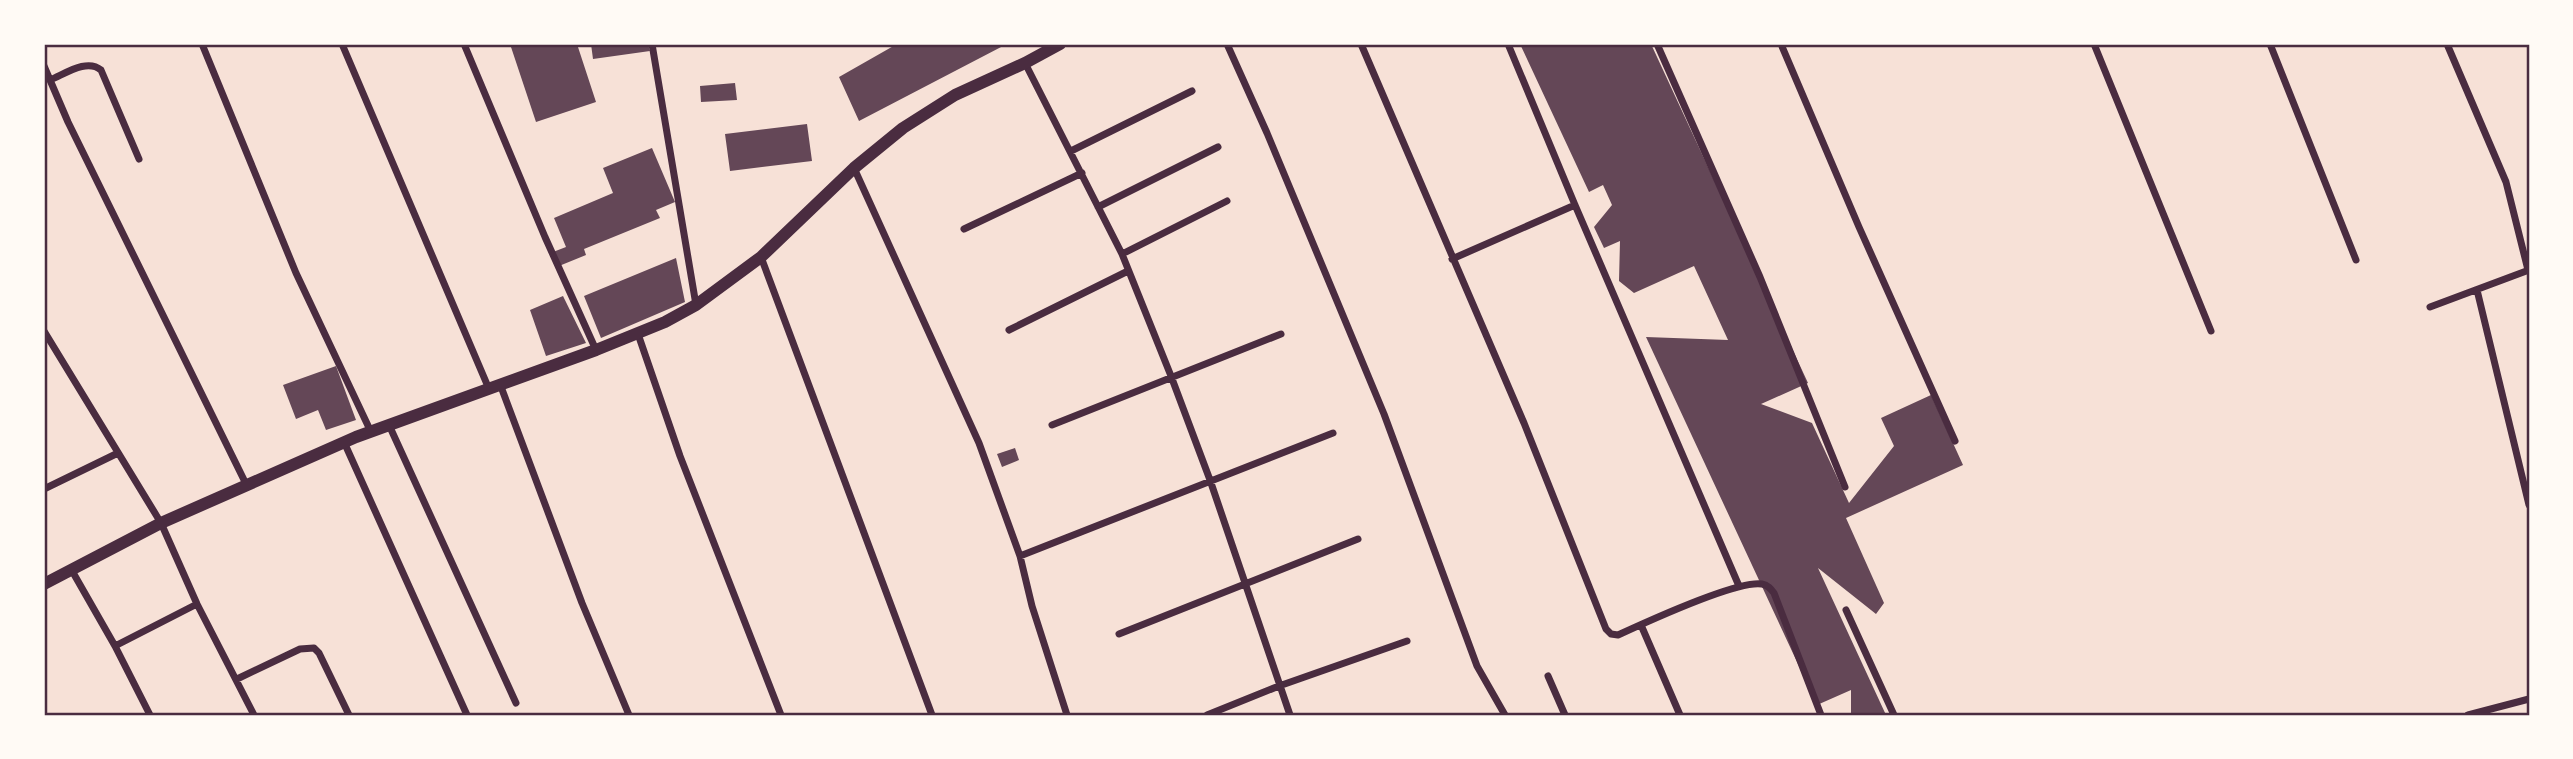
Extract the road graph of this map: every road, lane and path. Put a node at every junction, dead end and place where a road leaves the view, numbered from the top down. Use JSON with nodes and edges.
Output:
{"nodes":[{"id":1,"x":202,"y":44,"type":"edge"},
{"id":2,"x":342,"y":44,"type":"edge"},
{"id":3,"x":464,"y":44,"type":"edge"},
{"id":4,"x":652,"y":44,"type":"edge"},
{"id":5,"x":1060,"y":44,"type":"edge"},
{"id":6,"x":1227,"y":44,"type":"edge"},
{"id":7,"x":1361,"y":44,"type":"edge"},
{"id":8,"x":1508,"y":44,"type":"edge"},
{"id":9,"x":1657,"y":44,"type":"edge"},
{"id":10,"x":1781,"y":44,"type":"edge"},
{"id":11,"x":2094,"y":44,"type":"edge"},
{"id":12,"x":2270,"y":44,"type":"edge"},
{"id":13,"x":2447,"y":44,"type":"edge"},
{"id":14,"x":1025,"y":63,"type":"junction"},
{"id":15,"x":44,"y":66,"type":"edge"},
{"id":16,"x":50,"y":80,"type":"junction"},
{"id":17,"x":1192,"y":91,"type":"dead end"},
{"id":18,"x":1218,"y":147,"type":"dead end"},
{"id":19,"x":1071,"y":151,"type":"junction"},
{"id":20,"x":139,"y":159,"type":"dead end"},
{"id":21,"x":854,"y":169,"type":"junction"},
{"id":22,"x":1082,"y":173,"type":"junction"},
{"id":23,"x":1227,"y":201,"type":"dead end"},
{"id":24,"x":1575,"y":205,"type":"junction"},
{"id":25,"x":1098,"y":207,"type":"junction"},
{"id":26,"x":964,"y":229,"type":"dead end"},
{"id":27,"x":1122,"y":254,"type":"junction"},
{"id":28,"x":761,"y":257,"type":"junction"},
{"id":29,"x":1452,"y":259,"type":"junction"},
{"id":30,"x":2356,"y":260,"type":"dead end"},
{"id":31,"x":2529,"y":270,"type":"edge"},
{"id":32,"x":1128,"y":271,"type":"junction"},
{"id":33,"x":2477,"y":290,"type":"junction"},
{"id":34,"x":696,"y":305,"type":"junction"},
{"id":35,"x":2430,"y":307,"type":"dead end"},
{"id":36,"x":1009,"y":330,"type":"dead end"},
{"id":37,"x":44,"y":331,"type":"edge"},
{"id":38,"x":2211,"y":331,"type":"dead end"},
{"id":39,"x":638,"y":334,"type":"junction"},
{"id":40,"x":1281,"y":334,"type":"dead end"},
{"id":41,"x":596,"y":350,"type":"junction"},
{"id":42,"x":1171,"y":376,"type":"junction"},
{"id":43,"x":495,"y":386,"type":"junction"},
{"id":44,"x":389,"y":425,"type":"junction"},
{"id":45,"x":1052,"y":425,"type":"dead end"},
{"id":46,"x":370,"y":432,"type":"junction"},
{"id":47,"x":1333,"y":433,"type":"dead end"},
{"id":48,"x":1955,"y":441,"type":"dead end"},
{"id":49,"x":344,"y":442,"type":"junction"},
{"id":50,"x":118,"y":453,"type":"junction"},
{"id":51,"x":1210,"y":480,"type":"junction"},
{"id":52,"x":247,"y":486,"type":"junction"},
{"id":53,"x":1845,"y":487,"type":"dead end"},
{"id":54,"x":44,"y":489,"type":"edge"},
{"id":55,"x":2529,"y":505,"type":"edge"},
{"id":56,"x":161,"y":523,"type":"junction"},
{"id":57,"x":1358,"y":539,"type":"dead end"},
{"id":58,"x":1020,"y":556,"type":"junction"},
{"id":59,"x":71,"y":569,"type":"junction"},
{"id":60,"x":44,"y":584,"type":"edge"},
{"id":61,"x":1245,"y":584,"type":"junction"},
{"id":62,"x":1739,"y":586,"type":"junction"},
{"id":63,"x":197,"y":604,"type":"junction"},
{"id":64,"x":1846,"y":610,"type":"dead end"},
{"id":65,"x":1641,"y":625,"type":"junction"},
{"id":66,"x":1119,"y":634,"type":"dead end"},
{"id":67,"x":1407,"y":640,"type":"dead end"},
{"id":68,"x":115,"y":646,"type":"junction"},
{"id":69,"x":1548,"y":676,"type":"dead end"},
{"id":70,"x":237,"y":679,"type":"junction"},
{"id":71,"x":1279,"y":686,"type":"junction"},
{"id":72,"x":2529,"y":699,"type":"edge"},
{"id":73,"x":516,"y":703,"type":"dead end"},
{"id":74,"x":150,"y":715,"type":"edge"},
{"id":75,"x":254,"y":715,"type":"edge"},
{"id":76,"x":349,"y":715,"type":"edge"},
{"id":77,"x":467,"y":715,"type":"edge"},
{"id":78,"x":629,"y":715,"type":"edge"},
{"id":79,"x":781,"y":715,"type":"edge"},
{"id":80,"x":932,"y":715,"type":"edge"},
{"id":81,"x":1067,"y":715,"type":"edge"},
{"id":82,"x":1207,"y":715,"type":"edge"},
{"id":83,"x":1290,"y":715,"type":"edge"},
{"id":84,"x":1504,"y":715,"type":"edge"},
{"id":85,"x":1565,"y":715,"type":"edge"},
{"id":86,"x":1680,"y":715,"type":"edge"},
{"id":87,"x":1821,"y":715,"type":"edge"},
{"id":88,"x":1894,"y":715,"type":"edge"},
{"id":89,"x":2468,"y":715,"type":"edge"}],
"edges":[{"from":1,"to":46,"type":"street"},
{"from":2,"to":43,"type":"street"},
{"from":3,"to":41,"type":"street"},
{"from":4,"to":34,"type":"street"},
{"from":5,"to":14,"type":"street"},
{"from":6,"to":84,"type":"street"},
{"from":7,"to":29,"type":"street"},
{"from":8,"to":24,"type":"street"},
{"from":9,"to":53,"type":"street"},
{"from":10,"to":48,"type":"street"},
{"from":11,"to":38,"type":"street"},
{"from":12,"to":30,"type":"street"},
{"from":13,"to":31,"type":"street"},
{"from":14,"to":19,"type":"street"},
{"from":14,"to":21,"type":"street"},
{"from":15,"to":16,"type":"street"},
{"from":16,"to":20,"type":"street"},
{"from":16,"to":52,"type":"street"},
{"from":17,"to":19,"type":"street"},
{"from":18,"to":25,"type":"street"},
{"from":19,"to":22,"type":"street"},
{"from":21,"to":28,"type":"street"},
{"from":21,"to":58,"type":"street"},
{"from":22,"to":25,"type":"street"},
{"from":22,"to":26,"type":"street"},
{"from":23,"to":27,"type":"street"},
{"from":24,"to":29,"type":"street"},
{"from":24,"to":62,"type":"street"},
{"from":25,"to":27,"type":"street"},
{"from":27,"to":32,"type":"street"},
{"from":28,"to":34,"type":"street"},
{"from":28,"to":80,"type":"street"},
{"from":29,"to":65,"type":"street"},
{"from":31,"to":33,"type":"street"},
{"from":32,"to":36,"type":"street"},
{"from":32,"to":42,"type":"street"},
{"from":33,"to":35,"type":"street"},
{"from":33,"to":55,"type":"street"},
{"from":34,"to":39,"type":"street"},
{"from":37,"to":50,"type":"street"},
{"from":39,"to":41,"type":"street"},
{"from":39,"to":79,"type":"street"},
{"from":40,"to":42,"type":"street"},
{"from":41,"to":43,"type":"street"},
{"from":42,"to":45,"type":"street"},
{"from":42,"to":51,"type":"street"},
{"from":43,"to":44,"type":"street"},
{"from":43,"to":78,"type":"street"},
{"from":44,"to":46,"type":"street"},
{"from":44,"to":73,"type":"street"},
{"from":46,"to":49,"type":"street"},
{"from":47,"to":51,"type":"street"},
{"from":49,"to":52,"type":"street"},
{"from":49,"to":77,"type":"street"},
{"from":50,"to":54,"type":"street"},
{"from":50,"to":56,"type":"street"},
{"from":51,"to":58,"type":"street"},
{"from":51,"to":61,"type":"street"},
{"from":52,"to":56,"type":"street"},
{"from":56,"to":59,"type":"street"},
{"from":56,"to":63,"type":"street"},
{"from":57,"to":61,"type":"street"},
{"from":58,"to":81,"type":"street"},
{"from":59,"to":60,"type":"street"},
{"from":59,"to":68,"type":"street"},
{"from":61,"to":66,"type":"street"},
{"from":61,"to":71,"type":"street"},
{"from":62,"to":65,"type":"street"},
{"from":62,"to":87,"type":"street"},
{"from":63,"to":68,"type":"street"},
{"from":63,"to":70,"type":"street"},
{"from":64,"to":88,"type":"street"},
{"from":65,"to":86,"type":"street"},
{"from":67,"to":71,"type":"street"},
{"from":68,"to":74,"type":"street"},
{"from":69,"to":85,"type":"street"},
{"from":70,"to":75,"type":"street"},
{"from":70,"to":76,"type":"street"},
{"from":71,"to":82,"type":"street"},
{"from":71,"to":83,"type":"street"},
{"from":72,"to":89,"type":"street"}]}
